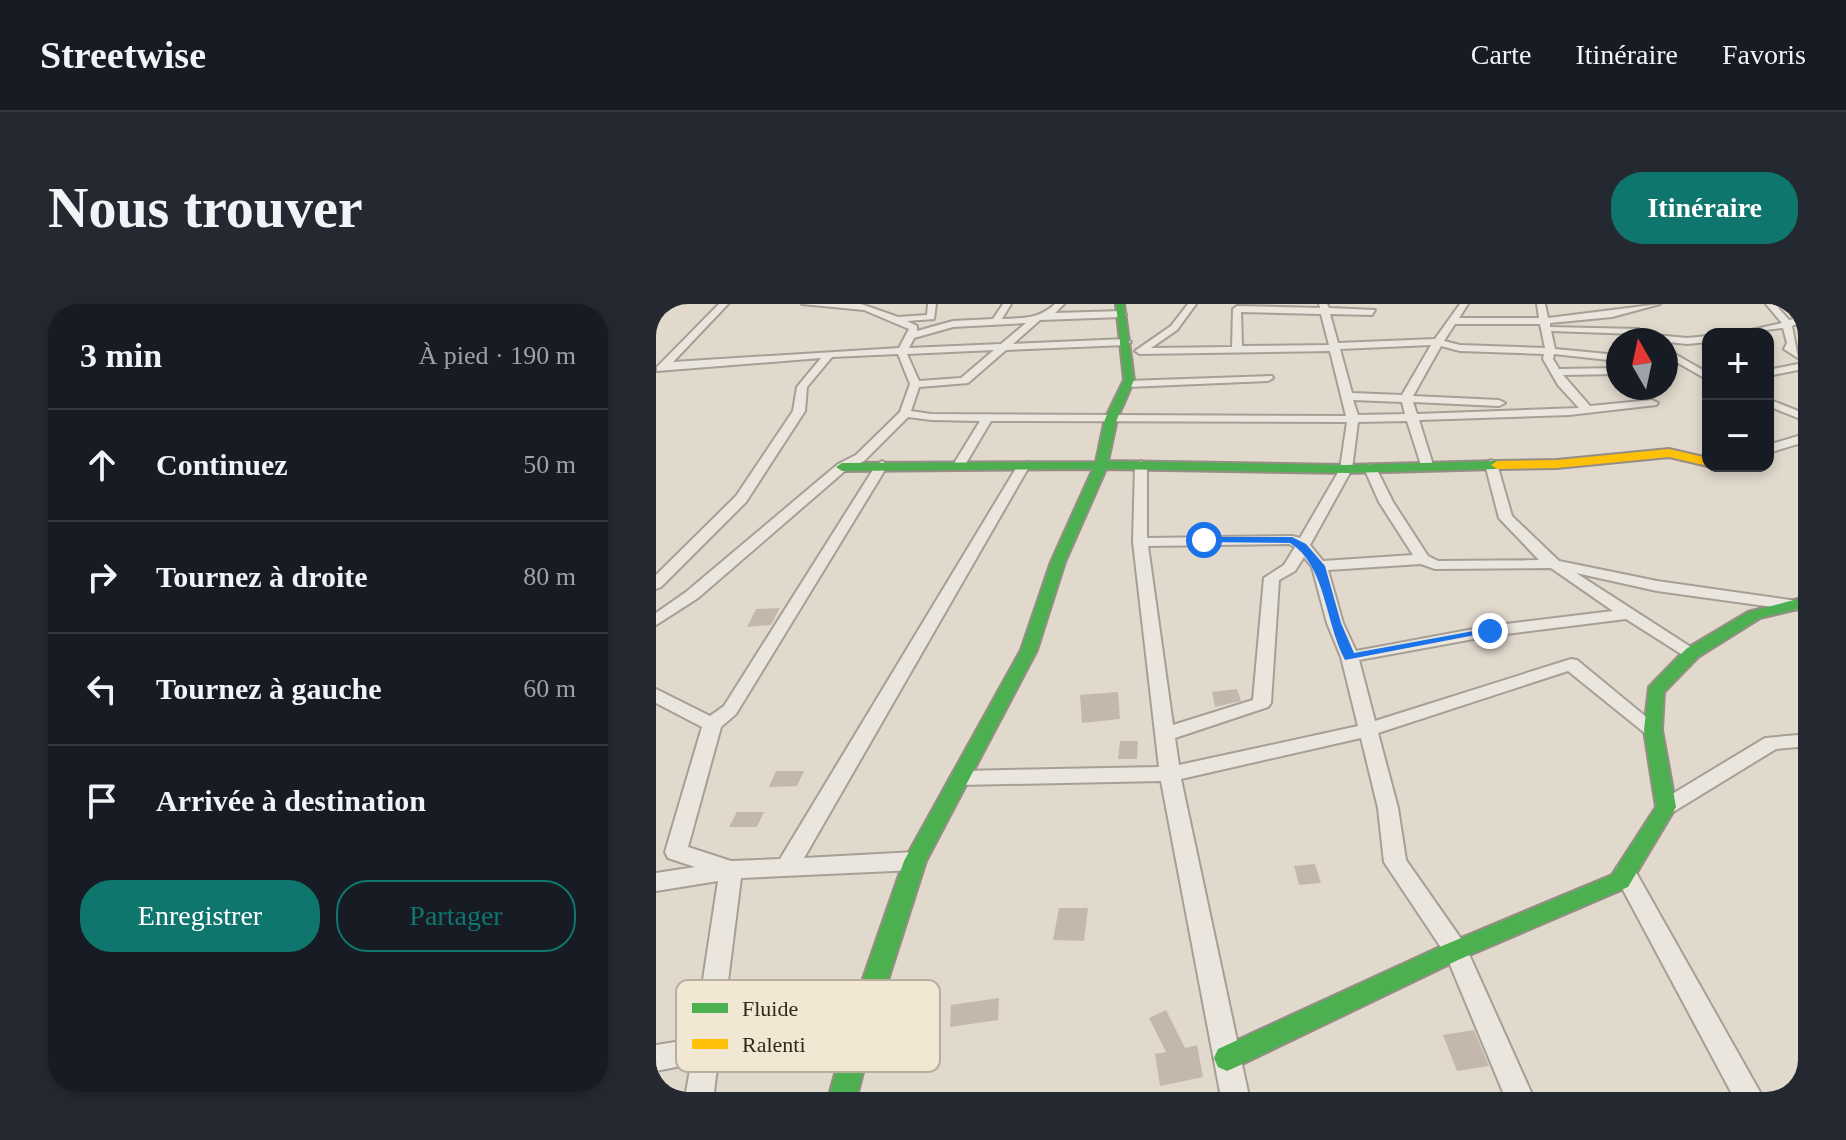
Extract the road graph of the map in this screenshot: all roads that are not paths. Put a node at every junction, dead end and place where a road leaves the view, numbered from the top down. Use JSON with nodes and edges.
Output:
{"nodes":[{"id":1,"x":724,"y":304,"type":"edge"},
{"id":2,"x":806,"y":304,"type":"edge"},
{"id":3,"x":851,"y":304,"type":"edge"},
{"id":4,"x":932,"y":304,"type":"edge"},
{"id":5,"x":1007,"y":304,"type":"edge"},
{"id":6,"x":1060,"y":304,"type":"edge"},
{"id":7,"x":1192,"y":304,"type":"edge"},
{"id":8,"x":1464,"y":304,"type":"edge"},
{"id":9,"x":1541,"y":304,"type":"edge"},
{"id":10,"x":1603,"y":304,"type":"edge"},
{"id":11,"x":1656,"y":304,"type":"edge"},
{"id":12,"x":1770,"y":304,"type":"edge"},
{"id":13,"x":865,"y":308,"type":"junction"},
{"id":14,"x":1323,"y":308,"type":"edge"},
{"id":15,"x":1121,"y":309,"type":"edge"},
{"id":16,"x":1372,"y":313,"type":"edge"},
{"id":17,"x":1612,"y":314,"type":"junction"},
{"id":18,"x":1047,"y":316,"type":"junction"},
{"id":19,"x":896,"y":319,"type":"junction"},
{"id":20,"x":1798,"y":319,"type":"edge"},
{"id":21,"x":1034,"y":320,"type":"junction"},
{"id":22,"x":1453,"y":321,"type":"junction"},
{"id":23,"x":996,"y":322,"type":"junction"},
{"id":24,"x":1547,"y":325,"type":"junction"},
{"id":25,"x":1787,"y":325,"type":"junction"},
{"id":26,"x":1632,"y":328,"type":"edge"},
{"id":27,"x":1771,"y":328,"type":"edge"},
{"id":28,"x":1606,"y":332,"type":"edge"},
{"id":29,"x":910,"y":336,"type":"junction"},
{"id":30,"x":1678,"y":340,"type":"edge"},
{"id":31,"x":1702,"y":340,"type":"edge"},
{"id":32,"x":1438,"y":342,"type":"junction"},
{"id":33,"x":1003,"y":348,"type":"junction"},
{"id":34,"x":1332,"y":348,"type":"junction"},
{"id":35,"x":1237,"y":349,"type":"junction"},
{"id":36,"x":1131,"y":351,"type":"junction"},
{"id":37,"x":1549,"y":351,"type":"junction"},
{"id":38,"x":902,"y":353,"type":"junction"},
{"id":39,"x":829,"y":354,"type":"junction"},
{"id":40,"x":1798,"y":355,"type":"edge"},
{"id":41,"x":1606,"y":357,"type":"edge"},
{"id":42,"x":1678,"y":360,"type":"edge"},
{"id":43,"x":1798,"y":367,"type":"edge"},
{"id":44,"x":660,"y":370,"type":"edge"},
{"id":45,"x":1606,"y":371,"type":"edge"},
{"id":46,"x":1680,"y":371,"type":"dead end"},
{"id":47,"x":1694,"y":371,"type":"junction"},
{"id":48,"x":1556,"y":372,"type":"junction"},
{"id":49,"x":1774,"y":372,"type":"edge"},
{"id":50,"x":1702,"y":374,"type":"edge"},
{"id":51,"x":1268,"y":378,"type":"dead end"},
{"id":52,"x":915,"y":384,"type":"junction"},
{"id":53,"x":1128,"y":384,"type":"junction"},
{"id":54,"x":1346,"y":396,"type":"junction"},
{"id":55,"x":1406,"y":398,"type":"junction"},
{"id":56,"x":1652,"y":403,"type":"dead end"},
{"id":57,"x":1774,"y":405,"type":"edge"},
{"id":58,"x":1587,"y":410,"type":"junction"},
{"id":59,"x":905,"y":413,"type":"junction"},
{"id":60,"x":1554,"y":413,"type":"junction"},
{"id":61,"x":1798,"y":415,"type":"edge"},
{"id":62,"x":1413,"y":416,"type":"junction"},
{"id":63,"x":987,"y":418,"type":"junction"},
{"id":64,"x":1111,"y":419,"type":"junction"},
{"id":65,"x":1353,"y":419,"type":"junction"},
{"id":66,"x":1798,"y":440,"type":"edge"},
{"id":67,"x":1774,"y":447,"type":"edge"},
{"id":68,"x":1702,"y":461,"type":"edge"},
{"id":69,"x":1491,"y":464,"type":"junction"},
{"id":70,"x":882,"y":465,"type":"junction"},
{"id":71,"x":959,"y":465,"type":"junction"},
{"id":72,"x":1024,"y":465,"type":"junction"},
{"id":73,"x":1101,"y":465,"type":"junction"},
{"id":74,"x":1141,"y":465,"type":"junction"},
{"id":75,"x":1427,"y":465,"type":"junction"},
{"id":76,"x":842,"y":467,"type":"junction"},
{"id":77,"x":1370,"y":468,"type":"junction"},
{"id":78,"x":1346,"y":469,"type":"junction"},
{"id":79,"x":1140,"y":542,"type":"junction"},
{"id":80,"x":1303,"y":546,"type":"junction"},
{"id":81,"x":1423,"y":559,"type":"junction"},
{"id":82,"x":1554,"y":564,"type":"junction"},
{"id":83,"x":1319,"y":566,"type":"junction"},
{"id":84,"x":656,"y":584,"type":"edge"},
{"id":85,"x":1797,"y":605,"type":"edge"},
{"id":86,"x":1631,"y":614,"type":"junction"},
{"id":87,"x":656,"y":620,"type":"edge"},
{"id":88,"x":1692,"y":653,"type":"junction"},
{"id":89,"x":1350,"y":657,"type":"junction"},
{"id":90,"x":656,"y":695,"type":"edge"},
{"id":91,"x":712,"y":724,"type":"junction"},
{"id":92,"x":1368,"y":730,"type":"junction"},
{"id":93,"x":1653,"y":730,"type":"junction"},
{"id":94,"x":1167,"y":734,"type":"junction"},
{"id":95,"x":1798,"y":741,"type":"edge"},
{"id":96,"x":1170,"y":774,"type":"junction"},
{"id":97,"x":960,"y":778,"type":"junction"},
{"id":98,"x":1666,"y":807,"type":"junction"},
{"id":99,"x":915,"y":861,"type":"junction"},
{"id":100,"x":787,"y":867,"type":"junction"},
{"id":101,"x":731,"y":870,"type":"junction"},
{"id":102,"x":1625,"y":873,"type":"junction"},
{"id":103,"x":656,"y":882,"type":"edge"},
{"id":104,"x":1456,"y":950,"type":"junction"},
{"id":105,"x":717,"y":980,"type":"edge"},
{"id":106,"x":875,"y":980,"type":"edge"},
{"id":107,"x":676,"y":1055,"type":"edge"},
{"id":108,"x":656,"y":1058,"type":"edge"},
{"id":109,"x":1227,"y":1058,"type":"junction"},
{"id":110,"x":704,"y":1072,"type":"edge"},
{"id":111,"x":849,"y":1072,"type":"edge"},
{"id":112,"x":700,"y":1092,"type":"edge"},
{"id":113,"x":844,"y":1092,"type":"edge"},
{"id":114,"x":1234,"y":1092,"type":"edge"},
{"id":115,"x":1517,"y":1092,"type":"edge"},
{"id":116,"x":1746,"y":1092,"type":"edge"}],
"edges":[{"from":1,"to":44,"type":"street"},
{"from":2,"to":13,"type":"street"},
{"from":3,"to":13,"type":"street"},
{"from":4,"to":19,"type":"street"},
{"from":5,"to":23,"type":"street"},
{"from":6,"to":18,"type":"street"},
{"from":7,"to":36,"type":"street"},
{"from":8,"to":22,"type":"street"},
{"from":9,"to":24,"type":"street"},
{"from":10,"to":17,"type":"street"},
{"from":11,"to":17,"type":"street"},
{"from":12,"to":25,"type":"street"},
{"from":13,"to":19,"type":"street"},
{"from":14,"to":16,"type":"street"},
{"from":14,"to":34,"type":"street"},
{"from":14,"to":35,"type":"street"},
{"from":15,"to":18,"type":"street"},
{"from":15,"to":36,"type":"street"},
{"from":17,"to":24,"type":"street"},
{"from":17,"to":26,"type":"street"},
{"from":18,"to":21,"type":"street"},
{"from":19,"to":29,"type":"street"},
{"from":20,"to":25,"type":"street"},
{"from":21,"to":23,"type":"street"},
{"from":21,"to":33,"type":"street"},
{"from":22,"to":24,"type":"street"},
{"from":22,"to":32,"type":"street"},
{"from":23,"to":29,"type":"street"},
{"from":24,"to":28,"type":"street"},
{"from":24,"to":37,"type":"street"},
{"from":25,"to":27,"type":"street"},
{"from":25,"to":40,"type":"street"},
{"from":29,"to":38,"type":"street"},
{"from":30,"to":31,"type":"street"},
{"from":32,"to":34,"type":"street"},
{"from":32,"to":37,"type":"street"},
{"from":32,"to":55,"type":"street"},
{"from":33,"to":36,"type":"street"},
{"from":33,"to":38,"type":"street"},
{"from":33,"to":52,"type":"street"},
{"from":34,"to":35,"type":"street"},
{"from":34,"to":54,"type":"street"},
{"from":35,"to":36,"type":"street"},
{"from":36,"to":53,"type":"street"},
{"from":37,"to":41,"type":"street"},
{"from":37,"to":48,"type":"street"},
{"from":38,"to":39,"type":"street"},
{"from":38,"to":52,"type":"street"},
{"from":39,"to":44,"type":"street"},
{"from":39,"to":84,"type":"street"},
{"from":42,"to":47,"type":"street"},
{"from":43,"to":49,"type":"street"},
{"from":45,"to":48,"type":"street"},
{"from":46,"to":47,"type":"street"},
{"from":47,"to":50,"type":"street"},
{"from":48,"to":58,"type":"street"},
{"from":51,"to":53,"type":"street"},
{"from":52,"to":59,"type":"street"},
{"from":53,"to":64,"type":"street"},
{"from":54,"to":55,"type":"street"},
{"from":54,"to":65,"type":"street"},
{"from":55,"to":60,"type":"street"},
{"from":55,"to":62,"type":"street"},
{"from":56,"to":58,"type":"street"},
{"from":57,"to":61,"type":"street"},
{"from":58,"to":60,"type":"street"},
{"from":59,"to":63,"type":"street"},
{"from":59,"to":76,"type":"street"},
{"from":60,"to":62,"type":"street"},
{"from":62,"to":65,"type":"street"},
{"from":62,"to":75,"type":"street"},
{"from":63,"to":64,"type":"street"},
{"from":63,"to":71,"type":"street"},
{"from":64,"to":65,"type":"street"},
{"from":64,"to":73,"type":"street"},
{"from":65,"to":78,"type":"street"},
{"from":66,"to":67,"type":"street"},
{"from":68,"to":69,"type":"street"},
{"from":69,"to":75,"type":"street"},
{"from":69,"to":82,"type":"street"},
{"from":70,"to":71,"type":"street"},
{"from":70,"to":76,"type":"street"},
{"from":70,"to":91,"type":"street"},
{"from":71,"to":72,"type":"street"},
{"from":72,"to":73,"type":"street"},
{"from":72,"to":100,"type":"street"},
{"from":73,"to":74,"type":"street"},
{"from":73,"to":97,"type":"street"},
{"from":74,"to":78,"type":"street"},
{"from":74,"to":79,"type":"street"},
{"from":75,"to":77,"type":"street"},
{"from":76,"to":87,"type":"street"},
{"from":77,"to":78,"type":"street"},
{"from":77,"to":81,"type":"street"},
{"from":78,"to":80,"type":"street"},
{"from":79,"to":80,"type":"street"},
{"from":79,"to":94,"type":"street"},
{"from":80,"to":83,"type":"street"},
{"from":80,"to":94,"type":"street"},
{"from":81,"to":82,"type":"street"},
{"from":81,"to":83,"type":"street"},
{"from":82,"to":85,"type":"street"},
{"from":82,"to":86,"type":"street"},
{"from":83,"to":89,"type":"street"},
{"from":85,"to":88,"type":"street"},
{"from":86,"to":88,"type":"street"},
{"from":86,"to":89,"type":"street"},
{"from":88,"to":93,"type":"street"},
{"from":89,"to":92,"type":"street"},
{"from":90,"to":91,"type":"street"},
{"from":91,"to":101,"type":"street"},
{"from":92,"to":93,"type":"street"},
{"from":92,"to":96,"type":"street"},
{"from":92,"to":104,"type":"street"},
{"from":93,"to":98,"type":"street"},
{"from":94,"to":96,"type":"street"},
{"from":95,"to":98,"type":"street"},
{"from":96,"to":97,"type":"street"},
{"from":96,"to":109,"type":"street"},
{"from":97,"to":99,"type":"street"},
{"from":98,"to":102,"type":"street"},
{"from":99,"to":100,"type":"street"},
{"from":99,"to":106,"type":"street"},
{"from":100,"to":101,"type":"street"},
{"from":101,"to":103,"type":"street"},
{"from":101,"to":105,"type":"street"},
{"from":102,"to":104,"type":"street"},
{"from":102,"to":116,"type":"street"},
{"from":104,"to":109,"type":"street"},
{"from":104,"to":115,"type":"street"},
{"from":107,"to":108,"type":"street"},
{"from":109,"to":114,"type":"street"},
{"from":110,"to":112,"type":"street"},
{"from":111,"to":113,"type":"street"}]}
